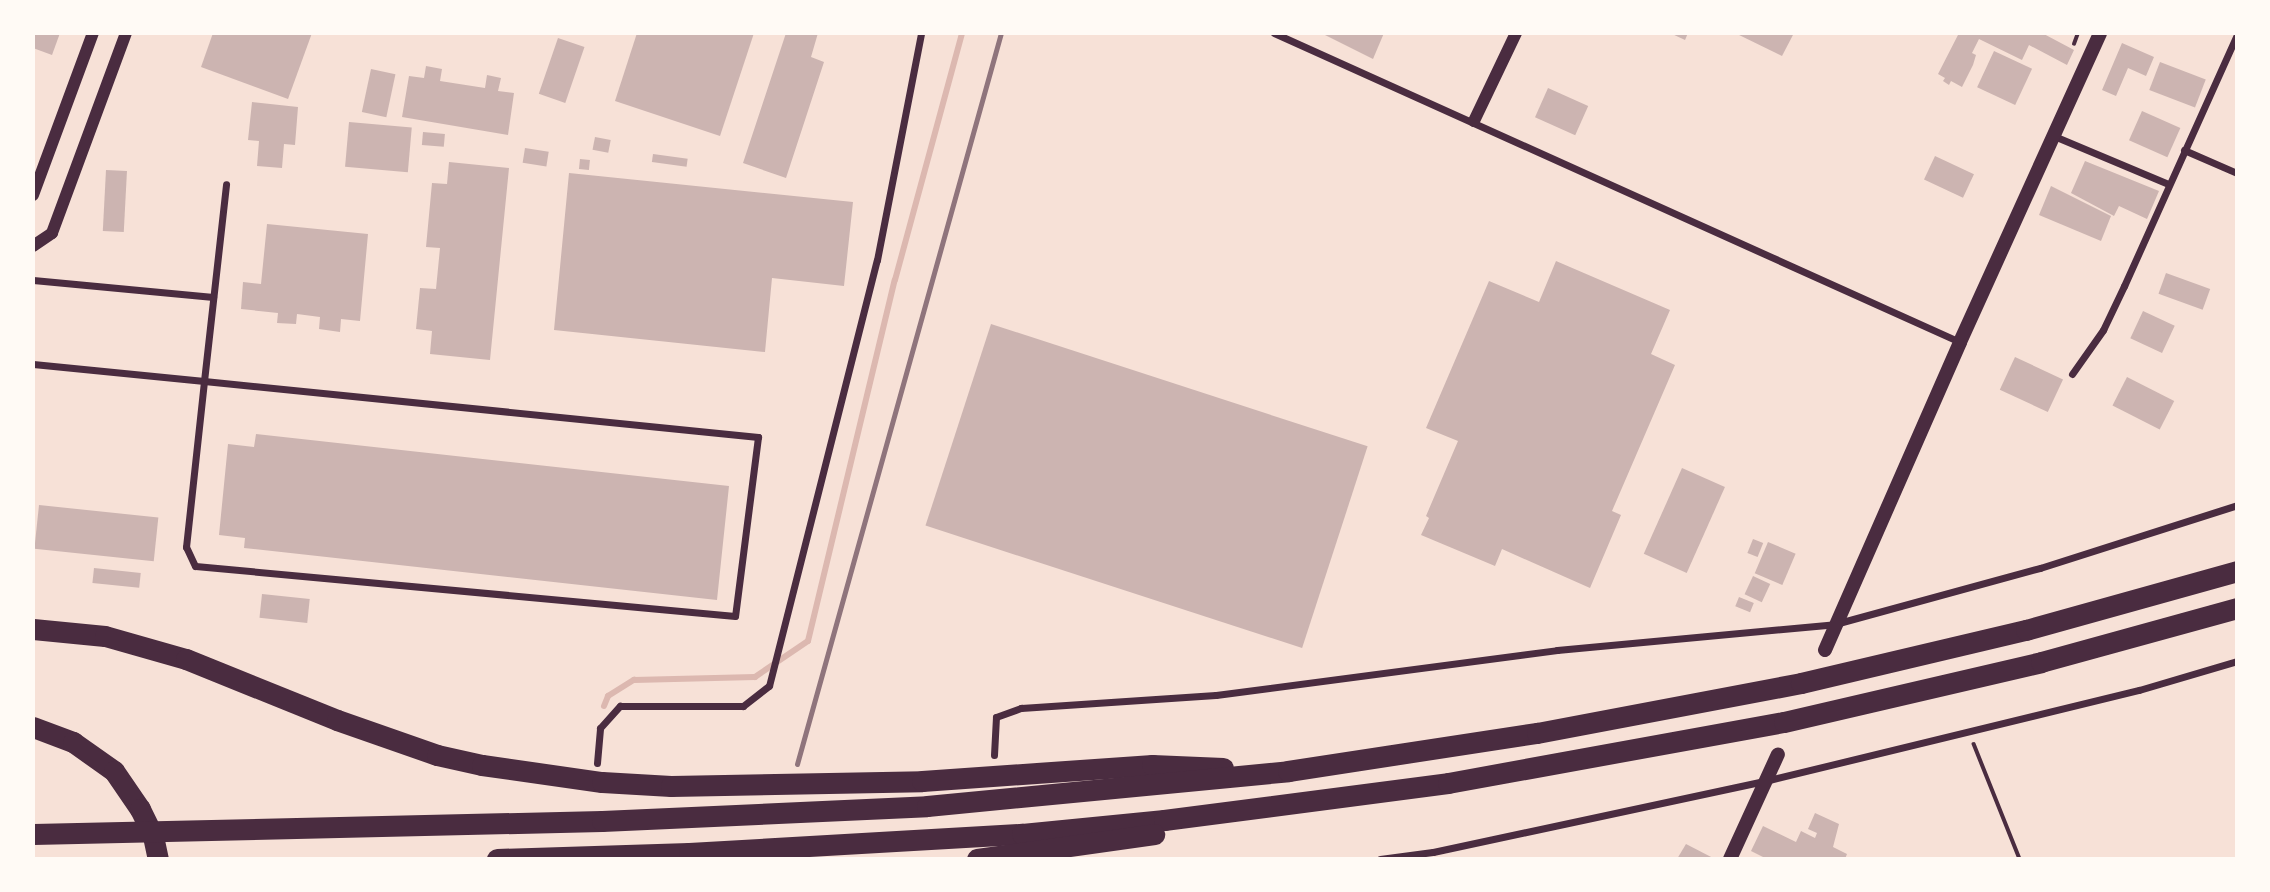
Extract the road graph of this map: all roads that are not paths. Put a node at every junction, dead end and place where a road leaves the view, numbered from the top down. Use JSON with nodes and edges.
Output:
{"nodes":[{"id":1,"x":93,"y":33,"type":"edge"},
{"id":2,"x":126,"y":33,"type":"edge"},
{"id":3,"x":921,"y":33,"type":"edge"},
{"id":4,"x":1274,"y":33,"type":"edge"},
{"id":5,"x":1516,"y":33,"type":"edge"},
{"id":6,"x":2100,"y":33,"type":"edge"},
{"id":7,"x":2237,"y":35,"type":"edge"},
{"id":8,"x":1474,"y":121,"type":"junction"},
{"id":9,"x":2053,"y":135,"type":"junction"},
{"id":10,"x":2184,"y":150,"type":"junction"},
{"id":11,"x":2237,"y":173,"type":"edge"},
{"id":12,"x":226,"y":184,"type":"dead end"},
{"id":13,"x":2168,"y":184,"type":"junction"},
{"id":14,"x":33,"y":195,"type":"edge"},
{"id":15,"x":33,"y":246,"type":"edge"},
{"id":16,"x":33,"y":281,"type":"edge"},
{"id":17,"x":214,"y":296,"type":"junction"},
{"id":18,"x":1959,"y":342,"type":"junction"},
{"id":19,"x":33,"y":365,"type":"edge"},
{"id":20,"x":2072,"y":374,"type":"dead end"},
{"id":21,"x":204,"y":381,"type":"junction"},
{"id":22,"x":2237,"y":505,"type":"edge"},
{"id":23,"x":2237,"y":571,"type":"edge"},
{"id":24,"x":2237,"y":608,"type":"edge"},
{"id":25,"x":1835,"y":624,"type":"junction"},
{"id":26,"x":33,"y":629,"type":"edge"},
{"id":27,"x":1825,"y":650,"type":"dead end"},
{"id":28,"x":2237,"y":661,"type":"edge"},
{"id":29,"x":33,"y":727,"type":"edge"},
{"id":30,"x":1778,"y":754,"type":"dead end"},
{"id":31,"x":994,"y":755,"type":"dead end"},
{"id":32,"x":597,"y":763,"type":"dead end"},
{"id":33,"x":1288,"y":771,"type":"junction"},
{"id":34,"x":1765,"y":781,"type":"junction"},
{"id":35,"x":1300,"y":803,"type":"junction"},
{"id":36,"x":33,"y":834,"type":"edge"},
{"id":37,"x":158,"y":859,"type":"edge"},
{"id":38,"x":498,"y":859,"type":"edge"},
{"id":39,"x":976,"y":859,"type":"edge"},
{"id":40,"x":1380,"y":859,"type":"edge"},
{"id":41,"x":1730,"y":859,"type":"edge"}],
"edges":[{"from":1,"to":14,"type":"street"},
{"from":2,"to":15,"type":"street"},
{"from":3,"to":32,"type":"street"},
{"from":4,"to":8,"type":"street"},
{"from":5,"to":8,"type":"street"},
{"from":6,"to":9,"type":"main road"},
{"from":7,"to":10,"type":"street"},
{"from":8,"to":18,"type":"street"},
{"from":9,"to":13,"type":"street"},
{"from":9,"to":18,"type":"main road"},
{"from":10,"to":11,"type":"street"},
{"from":10,"to":13,"type":"street"},
{"from":12,"to":17,"type":"street"},
{"from":13,"to":20,"type":"street"},
{"from":16,"to":17,"type":"street"},
{"from":17,"to":21,"type":"street"},
{"from":18,"to":25,"type":"main road"},
{"from":19,"to":21,"type":"street"},
{"from":21,"to":21,"type":"street"},
{"from":22,"to":25,"type":"street"},
{"from":23,"to":33,"type":"highway"},
{"from":24,"to":35,"type":"highway"},
{"from":25,"to":27,"type":"main road"},
{"from":25,"to":31,"type":"street"},
{"from":26,"to":33,"type":"highway"},
{"from":28,"to":34,"type":"street"},
{"from":29,"to":37,"type":"highway"},
{"from":30,"to":34,"type":"main road"},
{"from":33,"to":36,"type":"highway"},
{"from":34,"to":40,"type":"street"},
{"from":34,"to":41,"type":"main road"},
{"from":35,"to":38,"type":"highway"},
{"from":35,"to":39,"type":"highway"}]}
